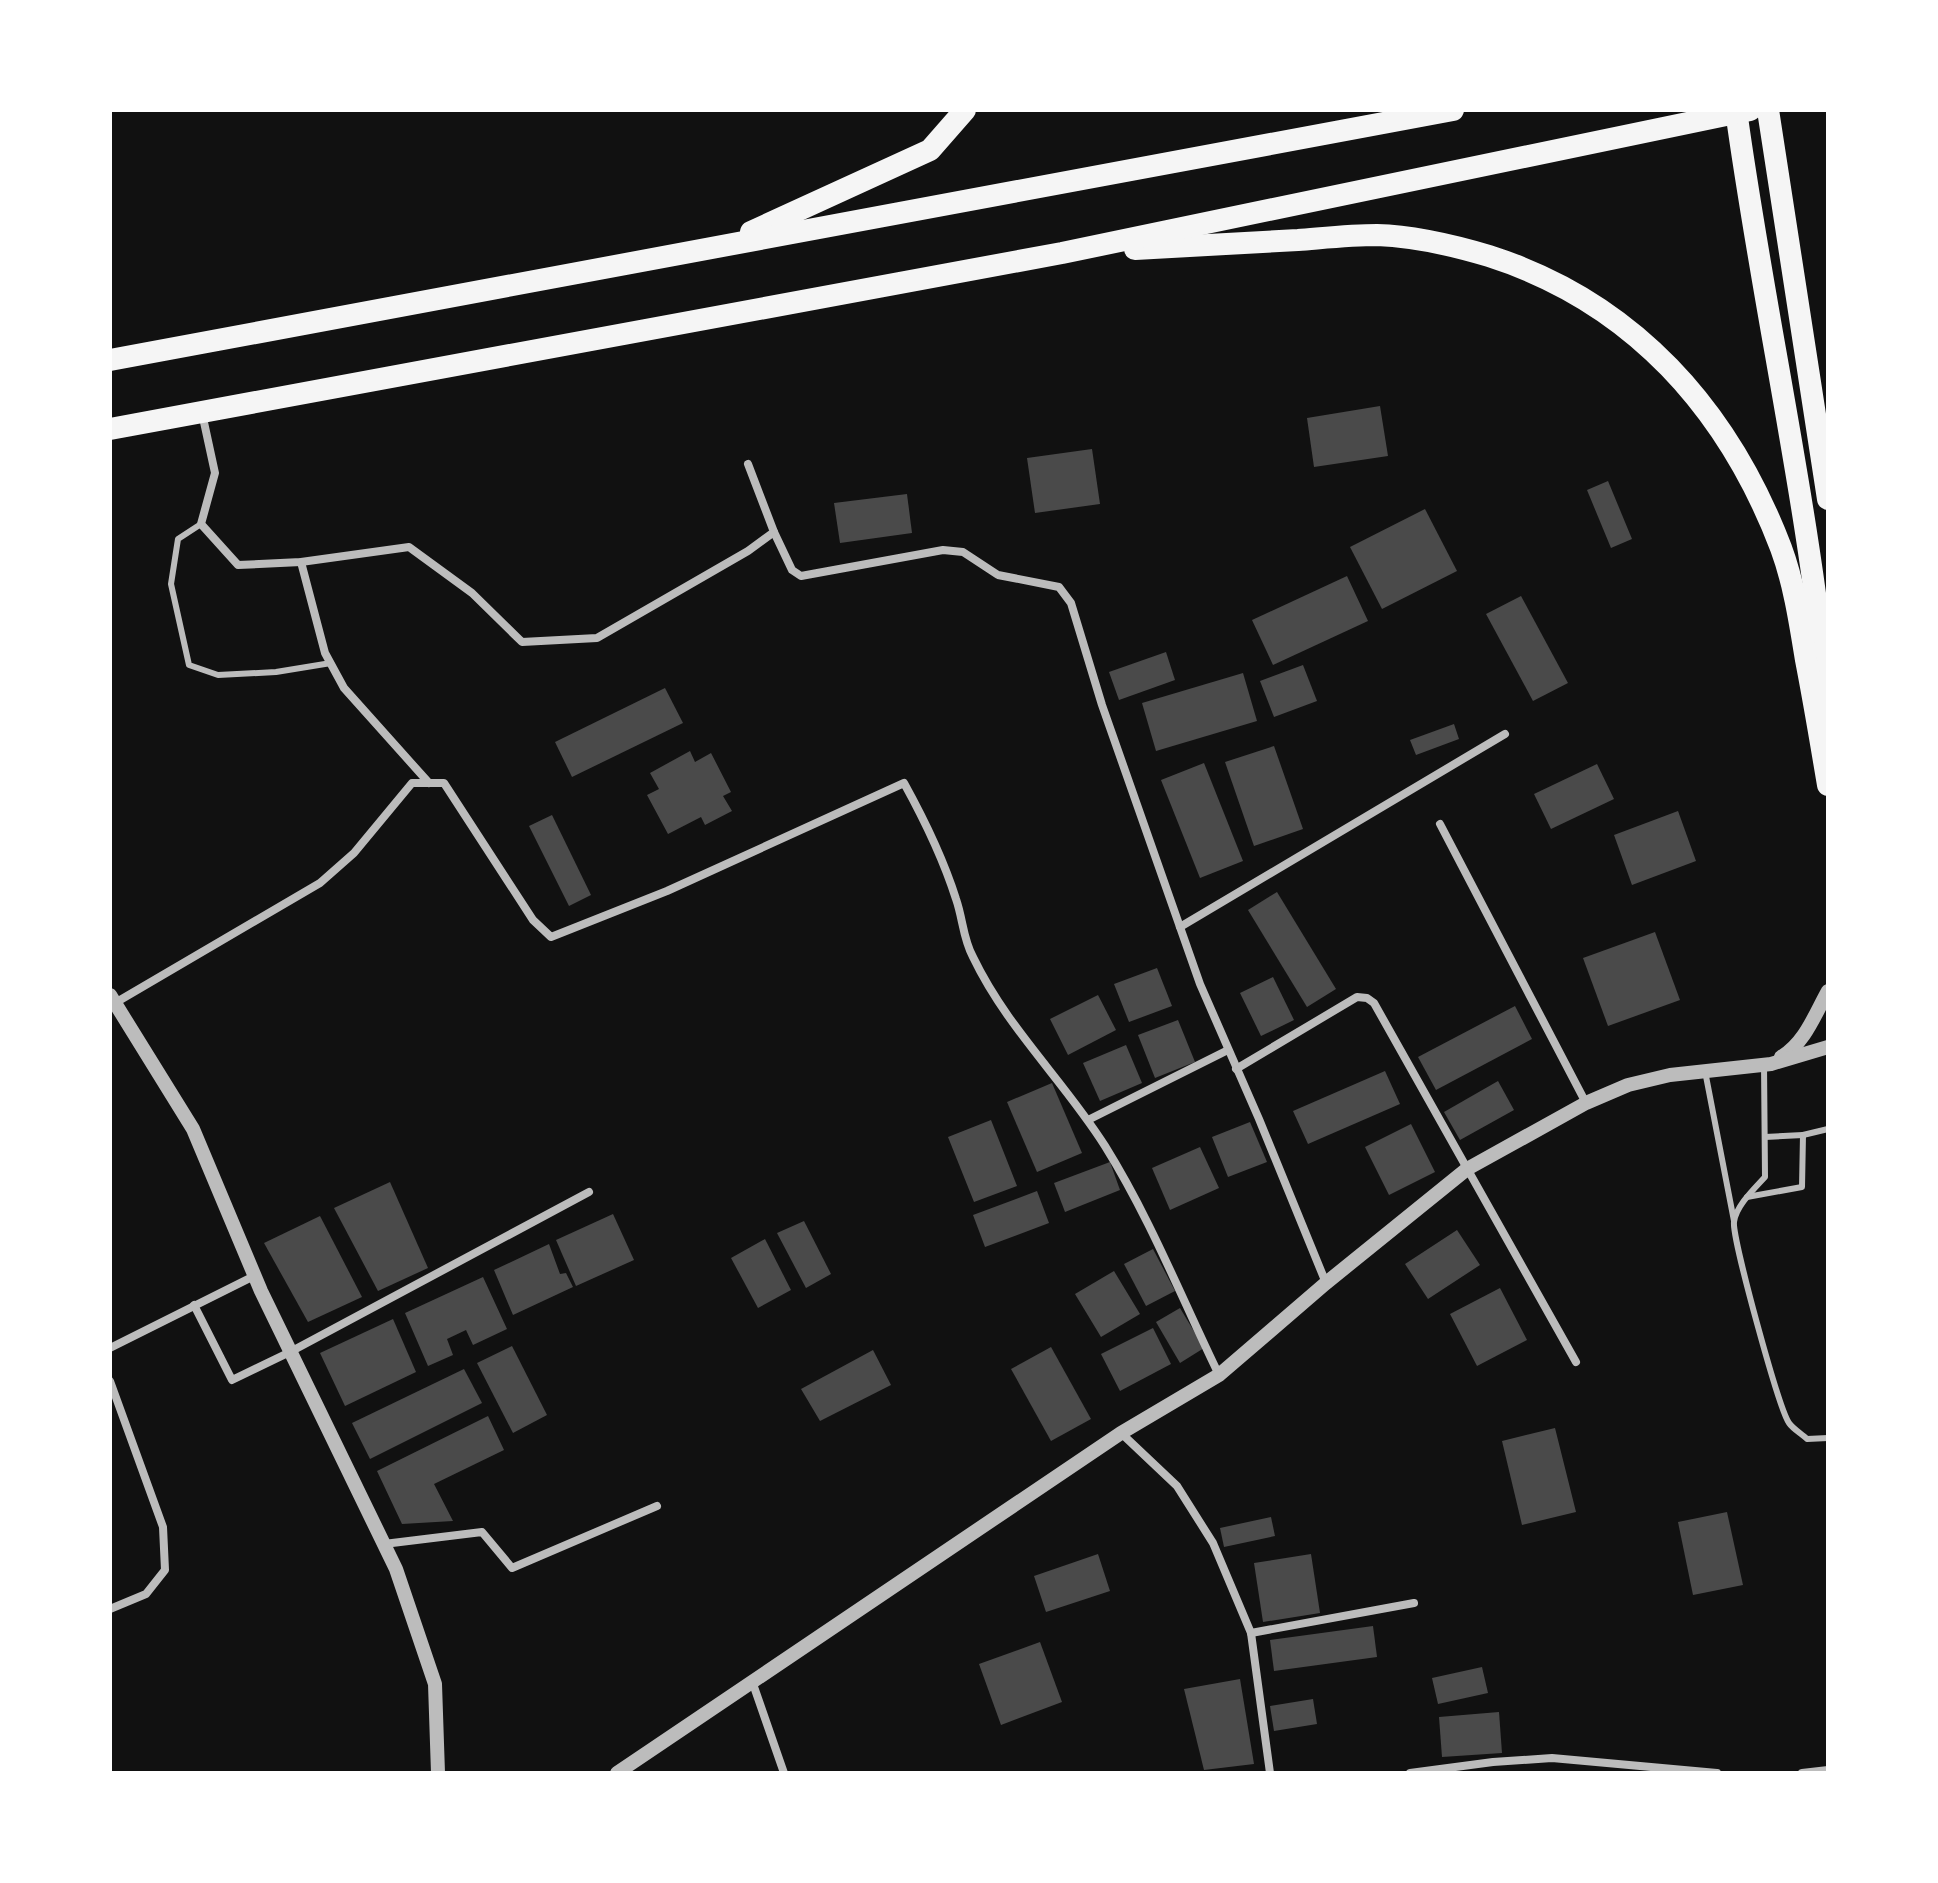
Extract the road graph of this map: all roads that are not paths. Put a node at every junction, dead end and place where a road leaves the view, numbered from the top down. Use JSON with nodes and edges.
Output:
{"nodes":[{"id":1,"x":965,"y":110,"type":"edge"},
{"id":2,"x":1453,"y":110,"type":"edge"},
{"id":3,"x":1736,"y":110,"type":"edge"},
{"id":4,"x":1750,"y":110,"type":"edge"},
{"id":5,"x":1768,"y":110,"type":"edge"},
{"id":6,"x":711,"y":249,"type":"junction"},
{"id":7,"x":1062,"y":253,"type":"junction"},
{"id":8,"x":110,"y":360,"type":"edge"},
{"id":9,"x":202,"y":412,"type":"junction"},
{"id":10,"x":110,"y":429,"type":"edge"},
{"id":11,"x":748,"y":464,"type":"dead end"},
{"id":12,"x":1828,"y":499,"type":"edge"},
{"id":13,"x":201,"y":524,"type":"junction"},
{"id":14,"x":774,"y":532,"type":"junction"},
{"id":15,"x":301,"y":562,"type":"junction"},
{"id":16,"x":331,"y":663,"type":"junction"},
{"id":17,"x":1828,"y":709,"type":"edge"},
{"id":18,"x":1505,"y":734,"type":"dead end"},
{"id":19,"x":429,"y":783,"type":"junction"},
{"id":20,"x":1828,"y":785,"type":"edge"},
{"id":21,"x":1440,"y":824,"type":"dead end"},
{"id":22,"x":1180,"y":927,"type":"junction"},
{"id":23,"x":1828,"y":991,"type":"edge"},
{"id":24,"x":112,"y":999,"type":"edge"},
{"id":25,"x":1828,"y":1047,"type":"edge"},
{"id":26,"x":1228,"y":1050,"type":"junction"},
{"id":27,"x":1767,"y":1064,"type":"junction"},
{"id":28,"x":1236,"y":1069,"type":"junction"},
{"id":29,"x":1705,"y":1071,"type":"junction"},
{"id":30,"x":1586,"y":1103,"type":"junction"},
{"id":31,"x":1088,"y":1120,"type":"junction"},
{"id":32,"x":1828,"y":1129,"type":"edge"},
{"id":33,"x":1803,"y":1135,"type":"junction"},
{"id":34,"x":1765,"y":1137,"type":"junction"},
{"id":35,"x":1467,"y":1169,"type":"junction"},
{"id":36,"x":589,"y":1192,"type":"dead end"},
{"id":37,"x":1747,"y":1197,"type":"junction"},
{"id":38,"x":1734,"y":1221,"type":"junction"},
{"id":39,"x":256,"y":1275,"type":"junction"},
{"id":40,"x":1326,"y":1283,"type":"junction"},
{"id":41,"x":194,"y":1305,"type":"junction"},
{"id":42,"x":110,"y":1348,"type":"edge"},
{"id":43,"x":290,"y":1352,"type":"junction"},
{"id":44,"x":1576,"y":1362,"type":"dead end"},
{"id":45,"x":1219,"y":1375,"type":"junction"},
{"id":46,"x":110,"y":1381,"type":"edge"},
{"id":47,"x":1121,"y":1433,"type":"junction"},
{"id":48,"x":1828,"y":1438,"type":"edge"},
{"id":49,"x":657,"y":1506,"type":"dead end"},
{"id":50,"x":383,"y":1544,"type":"junction"},
{"id":51,"x":1414,"y":1603,"type":"dead end"},
{"id":52,"x":110,"y":1609,"type":"edge"},
{"id":53,"x":1251,"y":1633,"type":"junction"},
{"id":54,"x":752,"y":1681,"type":"junction"},
{"id":55,"x":1828,"y":1770,"type":"edge"},
{"id":56,"x":1690,"y":1771,"type":"edge"},
{"id":57,"x":438,"y":1773,"type":"edge"},
{"id":58,"x":617,"y":1773,"type":"edge"},
{"id":59,"x":784,"y":1773,"type":"edge"},
{"id":60,"x":1270,"y":1773,"type":"edge"},
{"id":61,"x":1410,"y":1773,"type":"edge"},
{"id":62,"x":1717,"y":1773,"type":"edge"},
{"id":63,"x":1802,"y":1773,"type":"edge"}],
"edges":[{"from":1,"to":6,"type":"highway"},
{"from":2,"to":6,"type":"highway"},
{"from":3,"to":17,"type":"highway"},
{"from":4,"to":7,"type":"highway"},
{"from":5,"to":12,"type":"highway"},
{"from":6,"to":8,"type":"highway"},
{"from":7,"to":9,"type":"highway"},
{"from":7,"to":20,"type":"highway"},
{"from":9,"to":10,"type":"highway"},
{"from":9,"to":13,"type":"street"},
{"from":11,"to":14,"type":"street"},
{"from":13,"to":15,"type":"street"},
{"from":13,"to":16,"type":"lane"},
{"from":14,"to":15,"type":"street"},
{"from":14,"to":22,"type":"street"},
{"from":15,"to":16,"type":"street"},
{"from":16,"to":19,"type":"street"},
{"from":18,"to":22,"type":"street"},
{"from":19,"to":24,"type":"street"},
{"from":19,"to":31,"type":"street"},
{"from":21,"to":30,"type":"street"},
{"from":22,"to":26,"type":"street"},
{"from":23,"to":27,"type":"street"},
{"from":24,"to":39,"type":"street"},
{"from":25,"to":27,"type":"street"},
{"from":26,"to":28,"type":"street"},
{"from":26,"to":31,"type":"street"},
{"from":27,"to":29,"type":"street"},
{"from":27,"to":34,"type":"lane"},
{"from":28,"to":35,"type":"street"},
{"from":28,"to":40,"type":"street"},
{"from":29,"to":30,"type":"street"},
{"from":29,"to":38,"type":"lane"},
{"from":30,"to":35,"type":"street"},
{"from":31,"to":45,"type":"street"},
{"from":32,"to":33,"type":"lane"},
{"from":33,"to":34,"type":"lane"},
{"from":33,"to":37,"type":"lane"},
{"from":34,"to":37,"type":"lane"},
{"from":35,"to":40,"type":"street"},
{"from":35,"to":44,"type":"street"},
{"from":36,"to":43,"type":"street"},
{"from":37,"to":38,"type":"lane"},
{"from":38,"to":48,"type":"lane"},
{"from":39,"to":41,"type":"street"},
{"from":39,"to":43,"type":"street"},
{"from":40,"to":45,"type":"street"},
{"from":41,"to":42,"type":"street"},
{"from":41,"to":43,"type":"street"},
{"from":43,"to":50,"type":"street"},
{"from":45,"to":47,"type":"street"},
{"from":46,"to":52,"type":"street"},
{"from":47,"to":53,"type":"street"},
{"from":47,"to":54,"type":"street"},
{"from":49,"to":50,"type":"street"},
{"from":50,"to":57,"type":"street"},
{"from":51,"to":53,"type":"street"},
{"from":53,"to":60,"type":"street"},
{"from":54,"to":58,"type":"street"},
{"from":54,"to":59,"type":"street"},
{"from":55,"to":63,"type":"street"},
{"from":56,"to":61,"type":"street"},
{"from":56,"to":62,"type":"street"}]}
